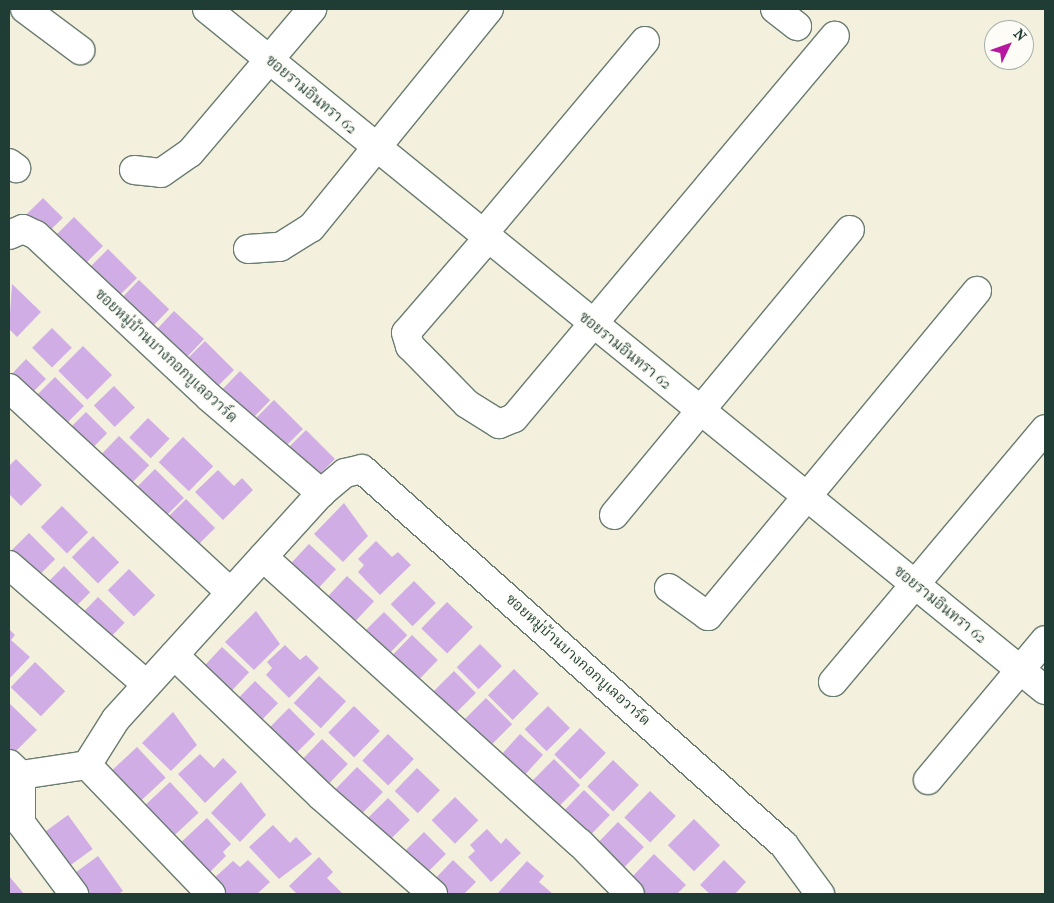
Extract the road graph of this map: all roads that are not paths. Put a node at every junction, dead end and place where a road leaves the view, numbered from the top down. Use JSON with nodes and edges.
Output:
{"nodes":[{"id":1,"x":25,"y":9,"type":"edge"},
{"id":2,"x":207,"y":9,"type":"edge"},
{"id":3,"x":312,"y":9,"type":"edge"},
{"id":4,"x":489,"y":9,"type":"edge"},
{"id":5,"x":775,"y":9,"type":"edge"},
{"id":6,"x":797,"y":26,"type":"dead end"},
{"id":7,"x":835,"y":36,"type":"dead end"},
{"id":8,"x":645,"y":41,"type":"dead end"},
{"id":9,"x":80,"y":50,"type":"dead end"},
{"id":10,"x":269,"y":60,"type":"junction"},
{"id":11,"x":378,"y":150,"type":"junction"},
{"id":12,"x":134,"y":170,"type":"dead end"},
{"id":13,"x":850,"y":230,"type":"dead end"},
{"id":14,"x":9,"y":235,"type":"edge"},
{"id":15,"x":486,"y":236,"type":"junction"},
{"id":16,"x":248,"y":250,"type":"dead end"},
{"id":17,"x":977,"y":291,"type":"dead end"},
{"id":18,"x":592,"y":324,"type":"junction"},
{"id":19,"x":9,"y":388,"type":"edge"},
{"id":20,"x":700,"y":413,"type":"junction"},
{"id":21,"x":1045,"y":429,"type":"edge"},
{"id":22,"x":321,"y":493,"type":"junction"},
{"id":23,"x":805,"y":498,"type":"junction"},
{"id":24,"x":614,"y":515,"type":"dead end"},
{"id":25,"x":263,"y":557,"type":"junction"},
{"id":26,"x":9,"y":565,"type":"edge"},
{"id":27,"x":915,"y":584,"type":"junction"},
{"id":28,"x":669,"y":588,"type":"dead end"},
{"id":29,"x":230,"y":592,"type":"junction"},
{"id":30,"x":1045,"y":640,"type":"edge"},
{"id":31,"x":174,"y":655,"type":"junction"},
{"id":32,"x":1020,"y":670,"type":"junction"},
{"id":33,"x":833,"y":682,"type":"dead end"},
{"id":34,"x":146,"y":684,"type":"junction"},
{"id":35,"x":1045,"y":690,"type":"edge"},
{"id":36,"x":87,"y":765,"type":"junction"},
{"id":37,"x":15,"y":770,"type":"edge"},
{"id":38,"x":928,"y":780,"type":"dead end"},
{"id":39,"x":74,"y":894,"type":"edge"},
{"id":40,"x":211,"y":894,"type":"edge"},
{"id":41,"x":433,"y":894,"type":"edge"},
{"id":42,"x":630,"y":894,"type":"edge"},
{"id":43,"x":820,"y":894,"type":"edge"}],
"edges":[{"from":1,"to":9,"type":"street"},
{"from":2,"to":10,"type":"street","name":"ซอยรามอินทรา 62"},
{"from":3,"to":10,"type":"street"},
{"from":4,"to":11,"type":"street"},
{"from":5,"to":6,"type":"street"},
{"from":7,"to":18,"type":"street"},
{"from":8,"to":15,"type":"street"},
{"from":10,"to":11,"type":"street","name":"ซอยรามอินทรา 62"},
{"from":10,"to":12,"type":"street"},
{"from":11,"to":15,"type":"street","name":"ซอยรามอินทรา 62"},
{"from":11,"to":16,"type":"street"},
{"from":13,"to":20,"type":"street"},
{"from":14,"to":22,"type":"street","name":"ซอยหมู่บ้านบางกอกบูเลอวาร์ด"},
{"from":15,"to":18,"type":"street","name":"ซอยรามอินทรา 62"},
{"from":15,"to":18,"type":"street"},
{"from":17,"to":23,"type":"street"},
{"from":18,"to":20,"type":"street","name":"ซอยรามอินทรา 62"},
{"from":19,"to":29,"type":"street"},
{"from":20,"to":23,"type":"street","name":"ซอยรามอินทรา 62"},
{"from":20,"to":24,"type":"street"},
{"from":21,"to":27,"type":"street"},
{"from":22,"to":25,"type":"street","name":"ซอยหมู่บ้านบางกอกบูเลอวาร์ด"},
{"from":22,"to":43,"type":"street","name":"ซอยหมู่บ้านบางกอกบูเลอวาร์ด"},
{"from":23,"to":27,"type":"street","name":"ซอยรามอินทรา 62"},
{"from":23,"to":28,"type":"street"},
{"from":25,"to":29,"type":"street","name":"ซอยหมู่บ้านบางกอกบูเลอวาร์ด"},
{"from":25,"to":42,"type":"street"},
{"from":26,"to":34,"type":"street"},
{"from":27,"to":32,"type":"street","name":"ซอยรามอินทรา 62"},
{"from":27,"to":33,"type":"street"},
{"from":29,"to":31,"type":"street","name":"ซอยหมู่บ้านบางกอกบูเลอวาร์ด"},
{"from":30,"to":32,"type":"street"},
{"from":31,"to":34,"type":"street","name":"ซอยหมู่บ้านบางกอกบูเลอวาร์ด"},
{"from":31,"to":41,"type":"street"},
{"from":32,"to":35,"type":"street","name":"ซอยรามอินทรา 62"},
{"from":32,"to":38,"type":"street"},
{"from":34,"to":36,"type":"street","name":"ซอยหมู่บ้านบางกอกบูเลอวาร์ด"},
{"from":36,"to":37,"type":"street"},
{"from":36,"to":40,"type":"street"},
{"from":37,"to":39,"type":"street"}]}
